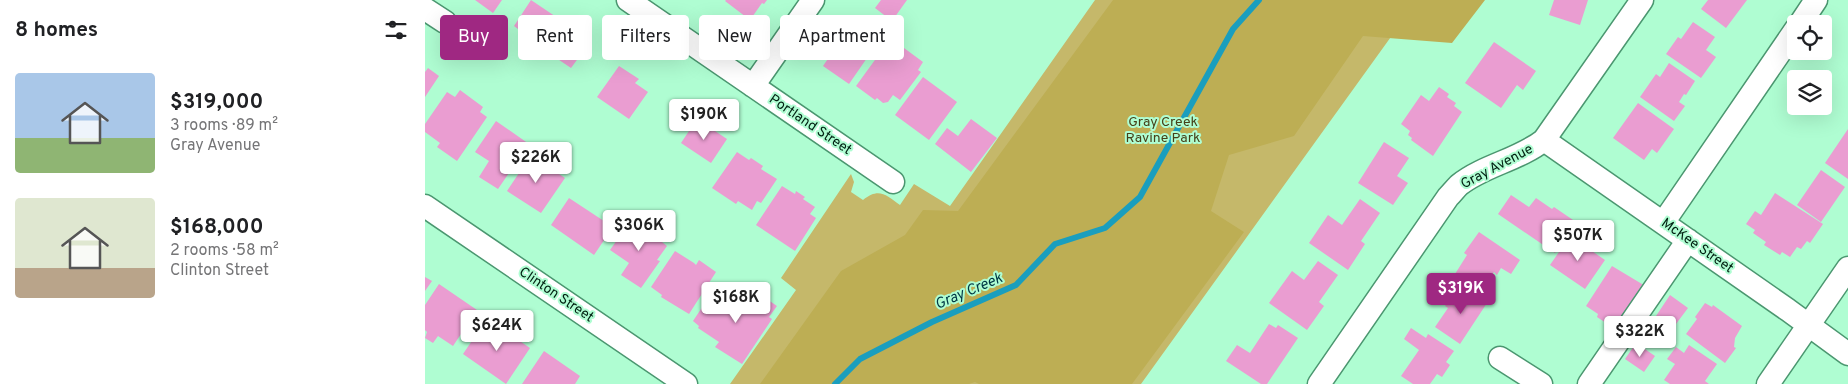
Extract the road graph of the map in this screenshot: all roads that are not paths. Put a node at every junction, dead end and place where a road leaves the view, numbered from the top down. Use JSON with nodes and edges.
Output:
{"nodes":[{"id":1,"x":628,"y":0,"type":"edge"},
{"id":2,"x":813,"y":0,"type":"edge"},
{"id":3,"x":1642,"y":0,"type":"edge"},
{"id":4,"x":1816,"y":0,"type":"edge"},
{"id":5,"x":425,"y":9,"type":"edge"},
{"id":6,"x":1806,"y":15,"type":"edge"},
{"id":7,"x":440,"y":19,"type":"edge"},
{"id":8,"x":1787,"y":42,"type":"edge"},
{"id":9,"x":753,"y":86,"type":"junction"},
{"id":10,"x":1544,"y":140,"type":"junction"},
{"id":11,"x":893,"y":182,"type":"dead end"},
{"id":12,"x":425,"y":206,"type":"edge"},
{"id":13,"x":1663,"y":223,"type":"junction"},
{"id":14,"x":1688,"y":240,"type":"junction"},
{"id":15,"x":1848,"y":268,"type":"edge"},
{"id":16,"x":1809,"y":325,"type":"junction"},
{"id":17,"x":1848,"y":354,"type":"edge"},
{"id":18,"x":1500,"y":358,"type":"dead end"},
{"id":19,"x":686,"y":384,"type":"edge"},
{"id":20,"x":1319,"y":384,"type":"edge"},
{"id":21,"x":1541,"y":384,"type":"edge"},
{"id":22,"x":1589,"y":384,"type":"edge"},
{"id":23,"x":1768,"y":384,"type":"edge"}],
"edges":[{"from":1,"to":9,"type":"street","name":"Portland Street"},
{"from":2,"to":9,"type":"street"},
{"from":3,"to":10,"type":"street","name":"Gray Avenue"},
{"from":4,"to":6,"type":"street"},
{"from":5,"to":7,"type":"street"},
{"from":8,"to":13,"type":"street"},
{"from":9,"to":11,"type":"street","name":"Portland Street"},
{"from":10,"to":13,"type":"street","name":"McKee Street"},
{"from":10,"to":20,"type":"street","name":"Gray Avenue"},
{"from":12,"to":19,"type":"street","name":"Clinton Street"},
{"from":13,"to":14,"type":"street","name":"McKee Street"},
{"from":14,"to":16,"type":"street","name":"McKee Street"},
{"from":14,"to":22,"type":"street"},
{"from":15,"to":16,"type":"street"},
{"from":16,"to":17,"type":"street","name":"McKee Street"},
{"from":16,"to":23,"type":"street"},
{"from":18,"to":21,"type":"street"}]}
